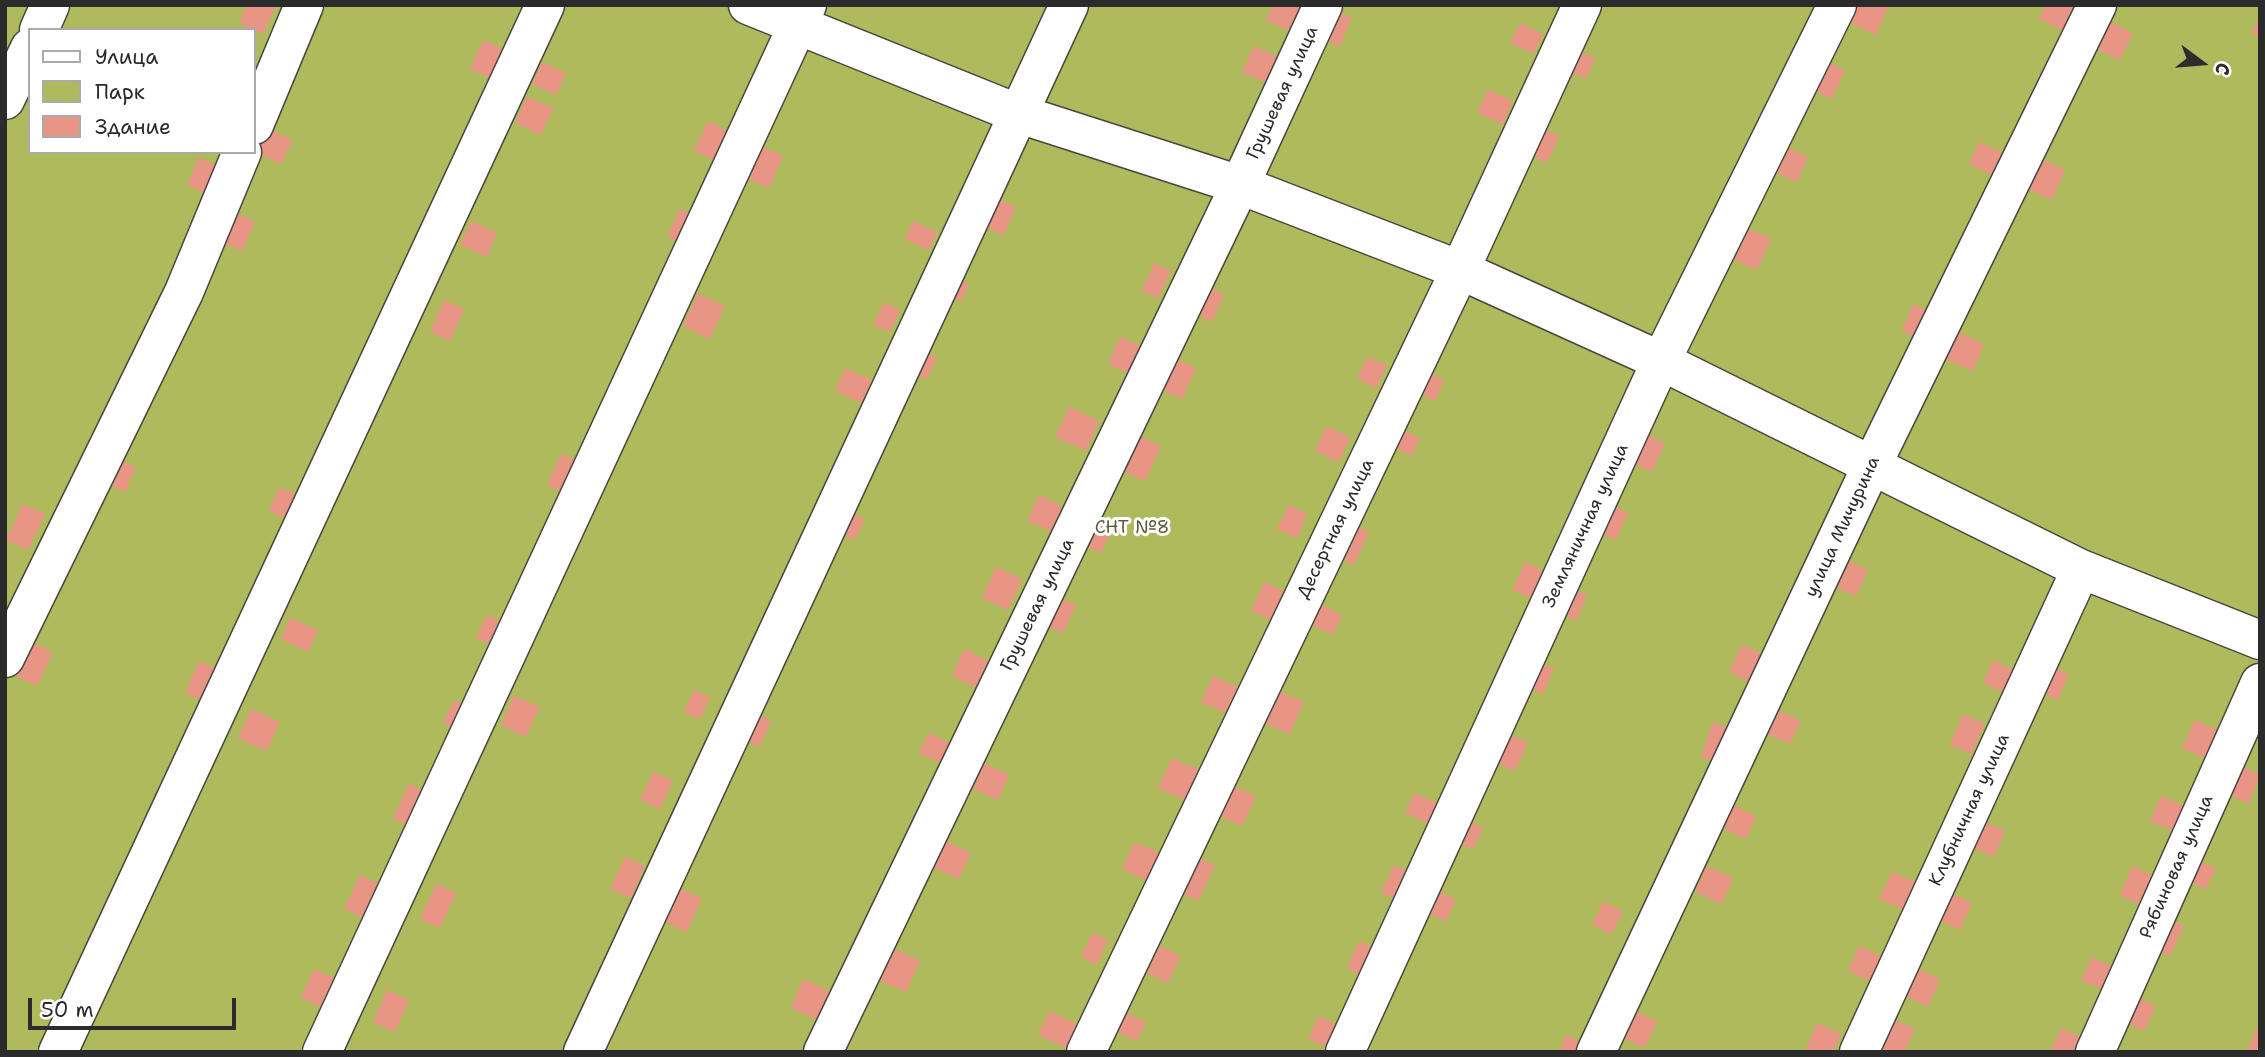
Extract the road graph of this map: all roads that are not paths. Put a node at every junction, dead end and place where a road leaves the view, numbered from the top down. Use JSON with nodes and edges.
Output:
{"nodes":[{"id":1,"x":50,"y":5,"type":"edge"},
{"id":2,"x":304,"y":5,"type":"edge"},
{"id":3,"x":545,"y":5,"type":"edge"},
{"id":4,"x":748,"y":5,"type":"edge"},
{"id":5,"x":1069,"y":5,"type":"edge"},
{"id":6,"x":1323,"y":5,"type":"edge"},
{"id":7,"x":1582,"y":5,"type":"edge"},
{"id":8,"x":1837,"y":5,"type":"edge"},
{"id":9,"x":2097,"y":5,"type":"edge"},
{"id":10,"x":802,"y":16,"type":"edge"},
{"id":11,"x":39,"y":28,"type":"edge"},
{"id":12,"x":28,"y":52,"type":"edge"},
{"id":13,"x":5,"y":100,"type":"edge"},
{"id":14,"x":1018,"y":114,"type":"junction"},
{"id":15,"x":256,"y":120,"type":"edge"},
{"id":16,"x":241,"y":154,"type":"edge"},
{"id":17,"x":1240,"y":185,"type":"junction"},
{"id":18,"x":1460,"y":270,"type":"junction"},
{"id":19,"x":1661,"y":361,"type":"junction"},
{"id":20,"x":1872,"y":465,"type":"junction"},
{"id":21,"x":2081,"y":569,"type":"junction"},
{"id":22,"x":2260,"y":640,"type":"edge"},
{"id":23,"x":5,"y":658,"type":"edge"},
{"id":24,"x":2260,"y":683,"type":"edge"},
{"id":25,"x":58,"y":1052,"type":"edge"},
{"id":26,"x":322,"y":1052,"type":"edge"},
{"id":27,"x":583,"y":1052,"type":"edge"},
{"id":28,"x":823,"y":1052,"type":"edge"},
{"id":29,"x":1087,"y":1052,"type":"edge"},
{"id":30,"x":1345,"y":1052,"type":"edge"},
{"id":31,"x":1596,"y":1052,"type":"edge"},
{"id":32,"x":1859,"y":1052,"type":"edge"},
{"id":33,"x":2095,"y":1052,"type":"edge"}],
"edges":[{"from":1,"to":11,"type":"street"},
{"from":2,"to":15,"type":"street"},
{"from":3,"to":25,"type":"street"},
{"from":4,"to":10,"type":"street"},
{"from":5,"to":14,"type":"street"},
{"from":6,"to":17,"type":"street","name":"Грушевая улица"},
{"from":7,"to":18,"type":"street","name":"Десертная улица"},
{"from":8,"to":19,"type":"street","name":"Земляничная улица"},
{"from":9,"to":20,"type":"street","name":"улица Мичурина"},
{"from":10,"to":14,"type":"street"},
{"from":10,"to":26,"type":"street"},
{"from":12,"to":13,"type":"street"},
{"from":14,"to":17,"type":"street"},
{"from":14,"to":27,"type":"street"},
{"from":16,"to":23,"type":"street"},
{"from":17,"to":18,"type":"street"},
{"from":17,"to":28,"type":"street","name":"Грушевая улица"},
{"from":18,"to":19,"type":"street"},
{"from":18,"to":29,"type":"street","name":"Десертная улица"},
{"from":19,"to":20,"type":"street"},
{"from":19,"to":30,"type":"street","name":"Земляничная улица"},
{"from":20,"to":21,"type":"street"},
{"from":20,"to":31,"type":"street","name":"улица Мичурина"},
{"from":21,"to":22,"type":"street"},
{"from":21,"to":32,"type":"street","name":"Клубничная улица"},
{"from":24,"to":33,"type":"street","name":"Рябиновая улица"}]}
